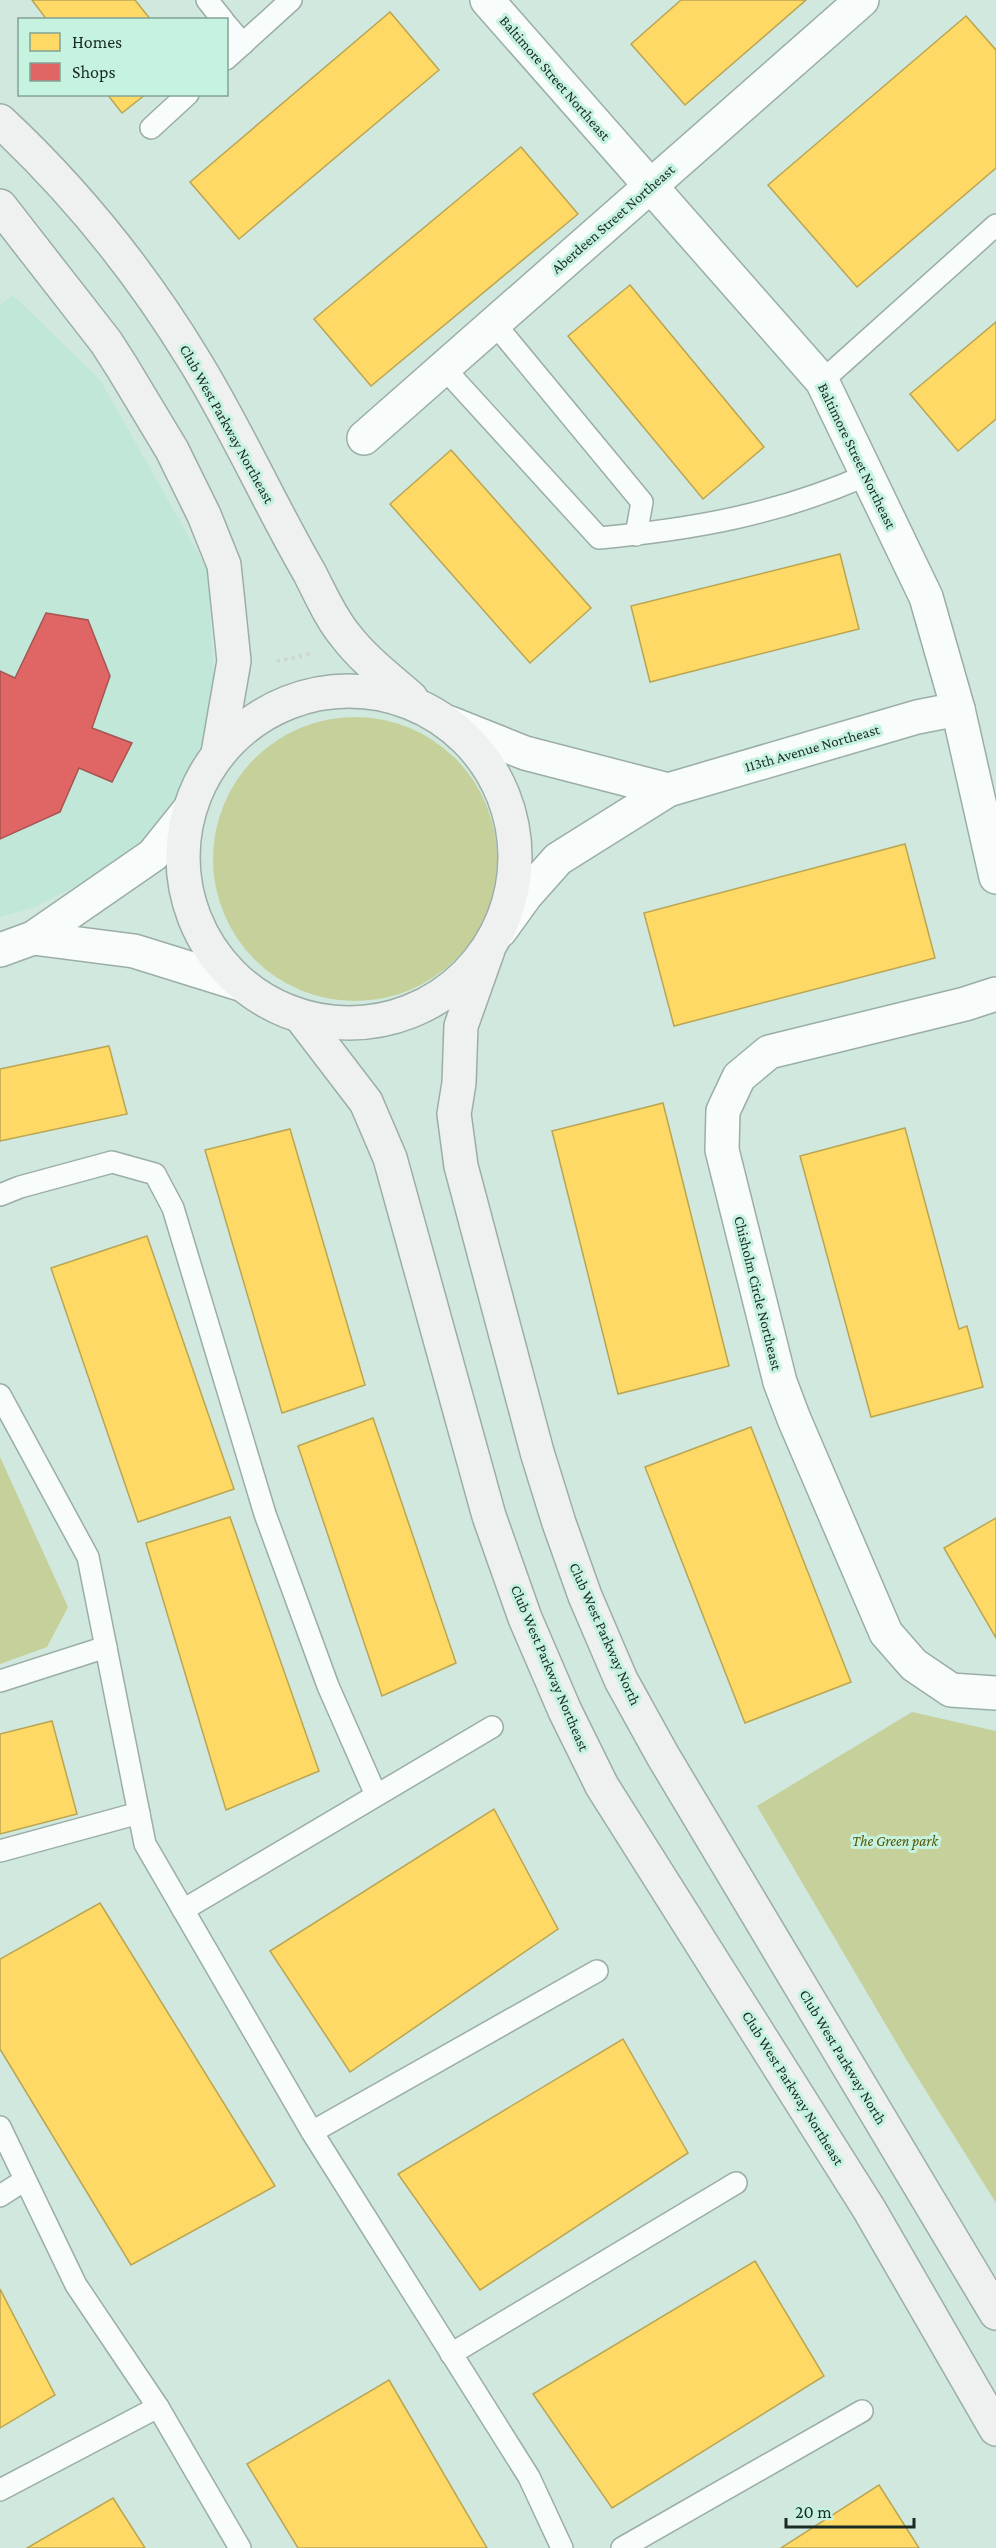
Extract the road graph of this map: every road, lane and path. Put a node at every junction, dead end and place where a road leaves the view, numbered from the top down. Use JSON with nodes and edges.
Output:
{"nodes":[{"id":1,"x":207,"y":0,"type":"edge"},
{"id":2,"x":291,"y":0,"type":"edge"},
{"id":3,"x":487,"y":0,"type":"edge"},
{"id":4,"x":862,"y":0,"type":"edge"},
{"id":5,"x":221,"y":18,"type":"edge"},
{"id":6,"x":228,"y":26,"type":"edge"},
{"id":7,"x":243,"y":44,"type":"junction"},
{"id":8,"x":228,"y":57,"type":"edge"},
{"id":9,"x":186,"y":96,"type":"edge"},
{"id":10,"x":0,"y":121,"type":"edge"},
{"id":11,"x":152,"y":128,"type":"dead end"},
{"id":12,"x":650,"y":187,"type":"junction"},
{"id":13,"x":0,"y":206,"type":"edge"},
{"id":14,"x":996,"y":225,"type":"edge"},
{"id":15,"x":494,"y":322,"type":"junction"},
{"id":16,"x":443,"y":368,"type":"junction"},
{"id":17,"x":822,"y":381,"type":"junction"},
{"id":18,"x":364,"y":438,"type":"dead end"},
{"id":19,"x":867,"y":475,"type":"junction"},
{"id":20,"x":636,"y":535,"type":"junction"},
{"id":21,"x":316,"y":653,"type":"dead end"},
{"id":22,"x":277,"y":661,"type":"dead end"},
{"id":23,"x":419,"y":705,"type":"junction"},
{"id":24,"x":958,"y":709,"type":"junction"},
{"id":25,"x":450,"y":723,"type":"junction"},
{"id":26,"x":218,"y":753,"type":"junction"},
{"id":27,"x":668,"y":790,"type":"junction"},
{"id":28,"x":189,"y":810,"type":"junction"},
{"id":29,"x":988,"y":812,"type":"edge"},
{"id":30,"x":996,"y":877,"type":"edge"},
{"id":31,"x":33,"y":938,"type":"junction"},
{"id":32,"x":494,"y":941,"type":"junction"},
{"id":33,"x":0,"y":950,"type":"edge"},
{"id":34,"x":240,"y":984,"type":"junction"},
{"id":35,"x":996,"y":994,"type":"edge"},
{"id":36,"x":301,"y":1017,"type":"junction"},
{"id":37,"x":0,"y":1195,"type":"edge"},
{"id":38,"x":0,"y":1395,"type":"edge"},
{"id":39,"x":106,"y":1647,"type":"junction"},
{"id":40,"x":0,"y":1681,"type":"edge"},
{"id":41,"x":996,"y":1693,"type":"edge"},
{"id":42,"x":492,"y":1727,"type":"dead end"},
{"id":43,"x":376,"y":1795,"type":"junction"},
{"id":44,"x":139,"y":1813,"type":"junction"},
{"id":45,"x":0,"y":1851,"type":"edge"},
{"id":46,"x":183,"y":1910,"type":"junction"},
{"id":47,"x":597,"y":1971,"type":"dead end"},
{"id":48,"x":0,"y":2127,"type":"edge"},
{"id":49,"x":312,"y":2132,"type":"junction"},
{"id":50,"x":25,"y":2180,"type":"junction"},
{"id":51,"x":736,"y":2182,"type":"dead end"},
{"id":52,"x":0,"y":2196,"type":"edge"},
{"id":53,"x":996,"y":2313,"type":"edge"},
{"id":54,"x":451,"y":2354,"type":"junction"},
{"id":55,"x":158,"y":2407,"type":"junction"},
{"id":56,"x":862,"y":2411,"type":"dead end"},
{"id":57,"x":996,"y":2429,"type":"edge"},
{"id":58,"x":0,"y":2490,"type":"edge"},
{"id":59,"x":240,"y":2548,"type":"edge"},
{"id":60,"x":562,"y":2548,"type":"edge"},
{"id":61,"x":622,"y":2548,"type":"edge"}],
"edges":[{"from":1,"to":5,"type":"lane"},
{"from":2,"to":7,"type":"lane"},
{"from":3,"to":12,"type":"street","name":"Baltimore Street Northeast"},
{"from":4,"to":12,"type":"street","name":"Aberdeen Street Northeast"},
{"from":6,"to":7,"type":"lane"},
{"from":7,"to":8,"type":"lane"},
{"from":9,"to":11,"type":"lane"},
{"from":10,"to":23,"type":"street","name":"Club West Parkway Northeast"},
{"from":12,"to":15,"type":"street","name":"Aberdeen Street Northeast"},
{"from":12,"to":17,"type":"street","name":"Baltimore Street Northeast"},
{"from":13,"to":26,"type":"street"},
{"from":14,"to":17,"type":"lane"},
{"from":15,"to":16,"type":"street","name":"Aberdeen Street Northeast"},
{"from":15,"to":20,"type":"lane"},
{"from":16,"to":18,"type":"street","name":"Aberdeen Street Northeast"},
{"from":16,"to":20,"type":"lane"},
{"from":17,"to":19,"type":"street","name":"Baltimore Street Northeast"},
{"from":19,"to":20,"type":"lane"},
{"from":19,"to":24,"type":"street","name":"Baltimore Street Northeast"},
{"from":21,"to":22,"type":"path"},
{"from":23,"to":25,"type":"street","name":"Club West Parkway North"},
{"from":23,"to":26,"type":"street"},
{"from":24,"to":27,"type":"street","name":"113th Avenue Northeast"},
{"from":24,"to":29,"type":"street","name":"Baltimore Street Northeast"},
{"from":25,"to":27,"type":"street"},
{"from":25,"to":32,"type":"street","name":"Club West Parkway North"},
{"from":26,"to":28,"type":"street"},
{"from":27,"to":32,"type":"street","name":"113th Avenue Northeast"},
{"from":28,"to":31,"type":"street"},
{"from":28,"to":34,"type":"street"},
{"from":29,"to":30,"type":"street","name":"Baltimore Street Northeast"},
{"from":31,"to":33,"type":"street"},
{"from":31,"to":34,"type":"street"},
{"from":32,"to":36,"type":"street"},
{"from":32,"to":53,"type":"street","name":"Club West Parkway North"},
{"from":34,"to":36,"type":"street"},
{"from":35,"to":41,"type":"street","name":"Chisholm Circle Northeast"},
{"from":36,"to":57,"type":"street","name":"Club West Parkway Northeast"},
{"from":37,"to":43,"type":"lane"},
{"from":38,"to":39,"type":"lane"},
{"from":39,"to":40,"type":"lane"},
{"from":39,"to":44,"type":"lane"},
{"from":42,"to":43,"type":"lane"},
{"from":43,"to":46,"type":"lane"},
{"from":44,"to":45,"type":"lane"},
{"from":44,"to":46,"type":"lane"},
{"from":46,"to":49,"type":"lane"},
{"from":47,"to":49,"type":"lane"},
{"from":48,"to":50,"type":"lane"},
{"from":49,"to":54,"type":"lane"},
{"from":50,"to":52,"type":"lane"},
{"from":50,"to":55,"type":"lane"},
{"from":51,"to":54,"type":"lane"},
{"from":54,"to":60,"type":"lane"},
{"from":55,"to":58,"type":"lane"},
{"from":55,"to":59,"type":"lane"},
{"from":56,"to":61,"type":"lane"}]}
